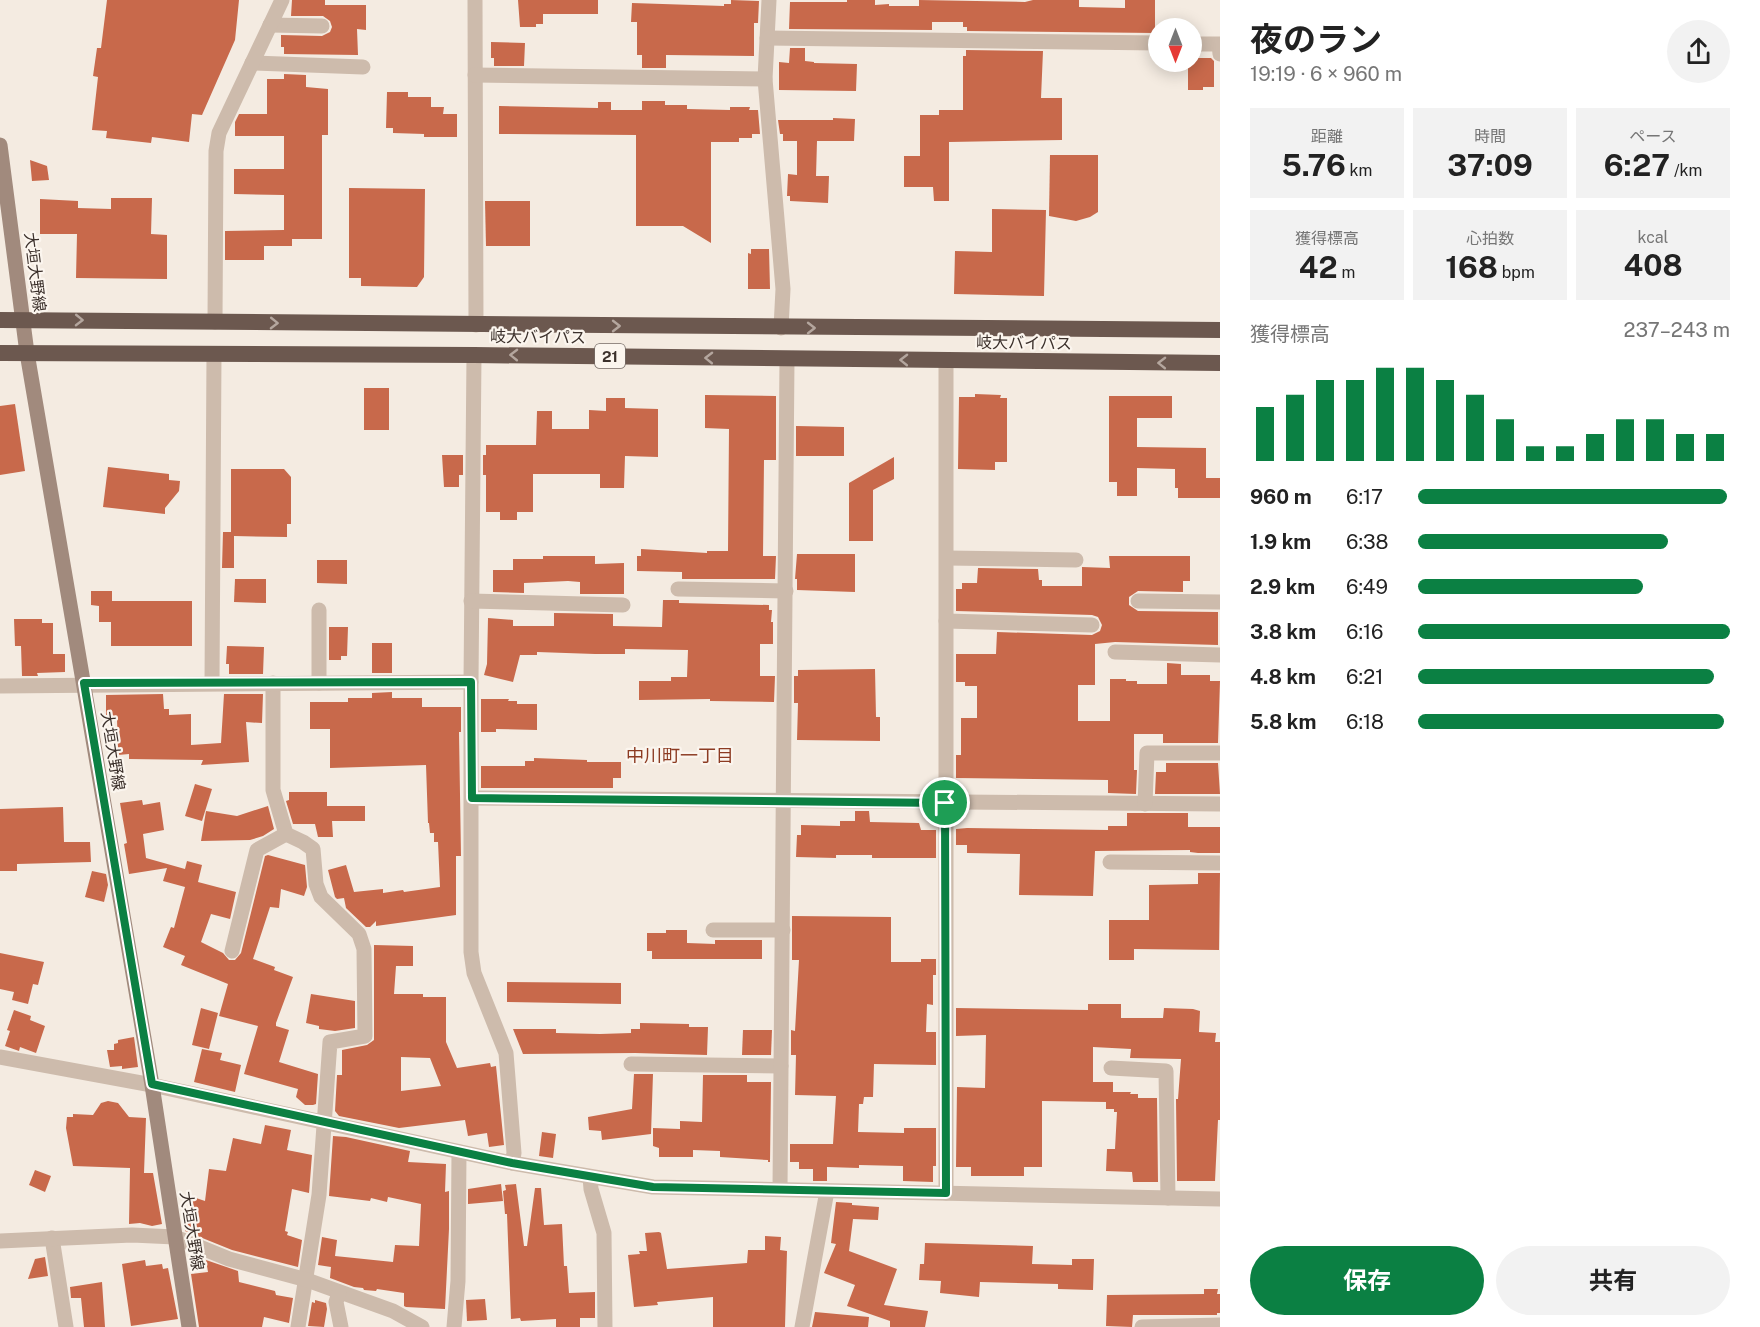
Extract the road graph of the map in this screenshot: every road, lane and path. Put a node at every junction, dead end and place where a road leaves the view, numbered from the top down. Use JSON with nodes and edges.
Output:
{"nodes":[{"id":1,"x":282,"y":0,"type":"edge"},
{"id":2,"x":475,"y":0,"type":"edge"},
{"id":3,"x":769,"y":0,"type":"edge"},
{"id":4,"x":270,"y":25,"type":"junction"},
{"id":5,"x":322,"y":26,"type":"dead end"},
{"id":6,"x":767,"y":38,"type":"junction"},
{"id":7,"x":1148,"y":43,"type":"edge"},
{"id":8,"x":1202,"y":44,"type":"edge"},
{"id":9,"x":1220,"y":54,"type":"edge"},
{"id":10,"x":252,"y":63,"type":"junction"},
{"id":11,"x":363,"y":67,"type":"dead end"},
{"id":12,"x":475,"y":75,"type":"junction"},
{"id":13,"x":765,"y":79,"type":"junction"},
{"id":14,"x":0,"y":145,"type":"edge"},
{"id":15,"x":0,"y":320,"type":"edge"},
{"id":16,"x":23,"y":320,"type":"junction"},
{"id":17,"x":215,"y":322,"type":"junction"},
{"id":18,"x":476,"y":325,"type":"junction"},
{"id":19,"x":782,"y":328,"type":"junction"},
{"id":20,"x":1220,"y":330,"type":"edge"},
{"id":21,"x":0,"y":353,"type":"edge"},
{"id":22,"x":27,"y":353,"type":"junction"},
{"id":23,"x":214,"y":354,"type":"junction"},
{"id":24,"x":474,"y":355,"type":"junction"},
{"id":25,"x":787,"y":358,"type":"junction"},
{"id":26,"x":946,"y":360,"type":"junction"},
{"id":27,"x":1220,"y":363,"type":"edge"},
{"id":28,"x":947,"y":558,"type":"junction"},
{"id":29,"x":1076,"y":560,"type":"dead end"},
{"id":30,"x":678,"y":589,"type":"dead end"},
{"id":31,"x":786,"y":591,"type":"junction"},
{"id":32,"x":471,"y":601,"type":"junction"},
{"id":33,"x":1138,"y":601,"type":"dead end"},
{"id":34,"x":1220,"y":602,"type":"edge"},
{"id":35,"x":623,"y":605,"type":"dead end"},
{"id":36,"x":319,"y":610,"type":"dead end"},
{"id":37,"x":946,"y":621,"type":"junction"},
{"id":38,"x":1092,"y":625,"type":"dead end"},
{"id":39,"x":1115,"y":652,"type":"dead end"},
{"id":40,"x":1220,"y":656,"type":"edge"},
{"id":41,"x":471,"y":682,"type":"junction"},
{"id":42,"x":84,"y":683,"type":"junction"},
{"id":43,"x":212,"y":683,"type":"junction"},
{"id":44,"x":273,"y":683,"type":"junction"},
{"id":45,"x":319,"y":683,"type":"junction"},
{"id":46,"x":0,"y":686,"type":"edge"},
{"id":47,"x":1220,"y":753,"type":"edge"},
{"id":48,"x":472,"y":798,"type":"junction"},
{"id":49,"x":785,"y":800,"type":"junction"},
{"id":50,"x":945,"y":803,"type":"junction"},
{"id":51,"x":1145,"y":804,"type":"junction"},
{"id":52,"x":1220,"y":804,"type":"edge"},
{"id":53,"x":285,"y":834,"type":"junction"},
{"id":54,"x":1110,"y":862,"type":"dead end"},
{"id":55,"x":1220,"y":863,"type":"edge"},
{"id":56,"x":712,"y":930,"type":"dead end"},
{"id":57,"x":783,"y":930,"type":"junction"},
{"id":58,"x":232,"y":951,"type":"dead end"},
{"id":59,"x":0,"y":1057,"type":"edge"},
{"id":60,"x":631,"y":1064,"type":"dead end"},
{"id":61,"x":782,"y":1066,"type":"junction"},
{"id":62,"x":1111,"y":1068,"type":"dead end"},
{"id":63,"x":152,"y":1084,"type":"junction"},
{"id":64,"x":324,"y":1122,"type":"junction"},
{"id":65,"x":459,"y":1152,"type":"junction"},
{"id":66,"x":512,"y":1163,"type":"junction"},
{"id":67,"x":590,"y":1177,"type":"junction"},
{"id":68,"x":780,"y":1189,"type":"junction"},
{"id":69,"x":827,"y":1191,"type":"junction"},
{"id":70,"x":946,"y":1193,"type":"junction"},
{"id":71,"x":1168,"y":1198,"type":"junction"},
{"id":72,"x":1220,"y":1199,"type":"edge"},
{"id":73,"x":52,"y":1238,"type":"junction"},
{"id":74,"x":175,"y":1238,"type":"junction"},
{"id":75,"x":0,"y":1241,"type":"edge"},
{"id":76,"x":307,"y":1280,"type":"junction"},
{"id":77,"x":339,"y":1293,"type":"junction"},
{"id":78,"x":1220,"y":1325,"type":"edge"},
{"id":79,"x":66,"y":1327,"type":"edge"},
{"id":80,"x":189,"y":1327,"type":"edge"},
{"id":81,"x":298,"y":1327,"type":"edge"},
{"id":82,"x":341,"y":1327,"type":"edge"},
{"id":83,"x":422,"y":1327,"type":"edge"},
{"id":84,"x":454,"y":1327,"type":"edge"},
{"id":85,"x":605,"y":1327,"type":"edge"},
{"id":86,"x":802,"y":1327,"type":"edge"},
{"id":87,"x":1142,"y":1327,"type":"edge"}],
"edges":[{"from":1,"to":4,"type":"street"},
{"from":2,"to":12,"type":"street"},
{"from":3,"to":6,"type":"street"},
{"from":4,"to":5,"type":"street"},
{"from":4,"to":10,"type":"street"},
{"from":6,"to":7,"type":"street"},
{"from":6,"to":13,"type":"street"},
{"from":8,"to":9,"type":"street"},
{"from":10,"to":11,"type":"street"},
{"from":10,"to":17,"type":"street"},
{"from":12,"to":13,"type":"street"},
{"from":12,"to":18,"type":"street"},
{"from":13,"to":19,"type":"street"},
{"from":14,"to":16,"type":"main road","name":"大垣大野線"},
{"from":15,"to":16,"type":"highway","name":"岐大バイパス","number":"21"},
{"from":16,"to":17,"type":"highway","name":"岐大バイパス","number":"21","one_way":true},
{"from":16,"to":22,"type":"main road","name":"大垣大野線"},
{"from":17,"to":18,"type":"highway","name":"岐大バイパス","number":"21","one_way":true},
{"from":18,"to":19,"type":"highway","name":"岐大バイパス","number":"21","one_way":true},
{"from":19,"to":20,"type":"highway","name":"岐大バイパス","number":"21","one_way":true},
{"from":21,"to":22,"type":"highway","name":"岐大バイパス","number":"21"},
{"from":22,"to":23,"type":"highway","name":"岐大バイパス","number":"21"},
{"from":22,"to":42,"type":"main road","name":"大垣大野線"},
{"from":23,"to":24,"type":"highway","name":"岐大バイパス","number":"21"},
{"from":23,"to":43,"type":"street"},
{"from":25,"to":24,"type":"highway","name":"岐大バイパス","number":"21","one_way":true},
{"from":24,"to":32,"type":"street"},
{"from":26,"to":25,"type":"highway","name":"岐大バイパス","number":"21","one_way":true},
{"from":25,"to":31,"type":"street"},
{"from":27,"to":26,"type":"highway","name":"岐大バイパス","number":"21","one_way":true},
{"from":26,"to":28,"type":"street"},
{"from":28,"to":29,"type":"street"},
{"from":28,"to":37,"type":"street"},
{"from":30,"to":31,"type":"street"},
{"from":31,"to":49,"type":"street"},
{"from":32,"to":35,"type":"street"},
{"from":32,"to":41,"type":"street"},
{"from":33,"to":34,"type":"street"},
{"from":36,"to":45,"type":"street"},
{"from":37,"to":38,"type":"street"},
{"from":37,"to":50,"type":"street"},
{"from":39,"to":40,"type":"street"},
{"from":41,"to":45,"type":"street"},
{"from":41,"to":48,"type":"street"},
{"from":42,"to":43,"type":"street"},
{"from":42,"to":46,"type":"street"},
{"from":42,"to":63,"type":"main road","name":"大垣大野線"},
{"from":43,"to":44,"type":"street"},
{"from":44,"to":45,"type":"street"},
{"from":44,"to":53,"type":"street"},
{"from":47,"to":51,"type":"street"},
{"from":48,"to":49,"type":"street"},
{"from":48,"to":66,"type":"street"},
{"from":49,"to":50,"type":"street"},
{"from":49,"to":57,"type":"street"},
{"from":50,"to":51,"type":"street"},
{"from":50,"to":70,"type":"street"},
{"from":51,"to":52,"type":"street"},
{"from":53,"to":58,"type":"street"},
{"from":53,"to":64,"type":"street"},
{"from":54,"to":55,"type":"street"},
{"from":56,"to":57,"type":"street"},
{"from":57,"to":61,"type":"street"},
{"from":59,"to":63,"type":"street"},
{"from":60,"to":61,"type":"street"},
{"from":61,"to":68,"type":"street"},
{"from":62,"to":71,"type":"street"},
{"from":63,"to":64,"type":"street"},
{"from":63,"to":74,"type":"main road","name":"大垣大野線"},
{"from":64,"to":65,"type":"street"},
{"from":64,"to":76,"type":"street"},
{"from":65,"to":66,"type":"street"},
{"from":65,"to":84,"type":"street"},
{"from":66,"to":67,"type":"street"},
{"from":67,"to":68,"type":"street"},
{"from":67,"to":85,"type":"street"},
{"from":68,"to":69,"type":"street"},
{"from":69,"to":70,"type":"street"},
{"from":69,"to":86,"type":"street"},
{"from":70,"to":71,"type":"street"},
{"from":71,"to":72,"type":"street"},
{"from":73,"to":74,"type":"street"},
{"from":73,"to":75,"type":"street"},
{"from":73,"to":79,"type":"street"},
{"from":74,"to":76,"type":"street"},
{"from":74,"to":80,"type":"main road","name":"大垣大野線"},
{"from":76,"to":77,"type":"street"},
{"from":76,"to":81,"type":"street"},
{"from":77,"to":82,"type":"street"},
{"from":77,"to":83,"type":"street"},
{"from":78,"to":87,"type":"street"}]}
